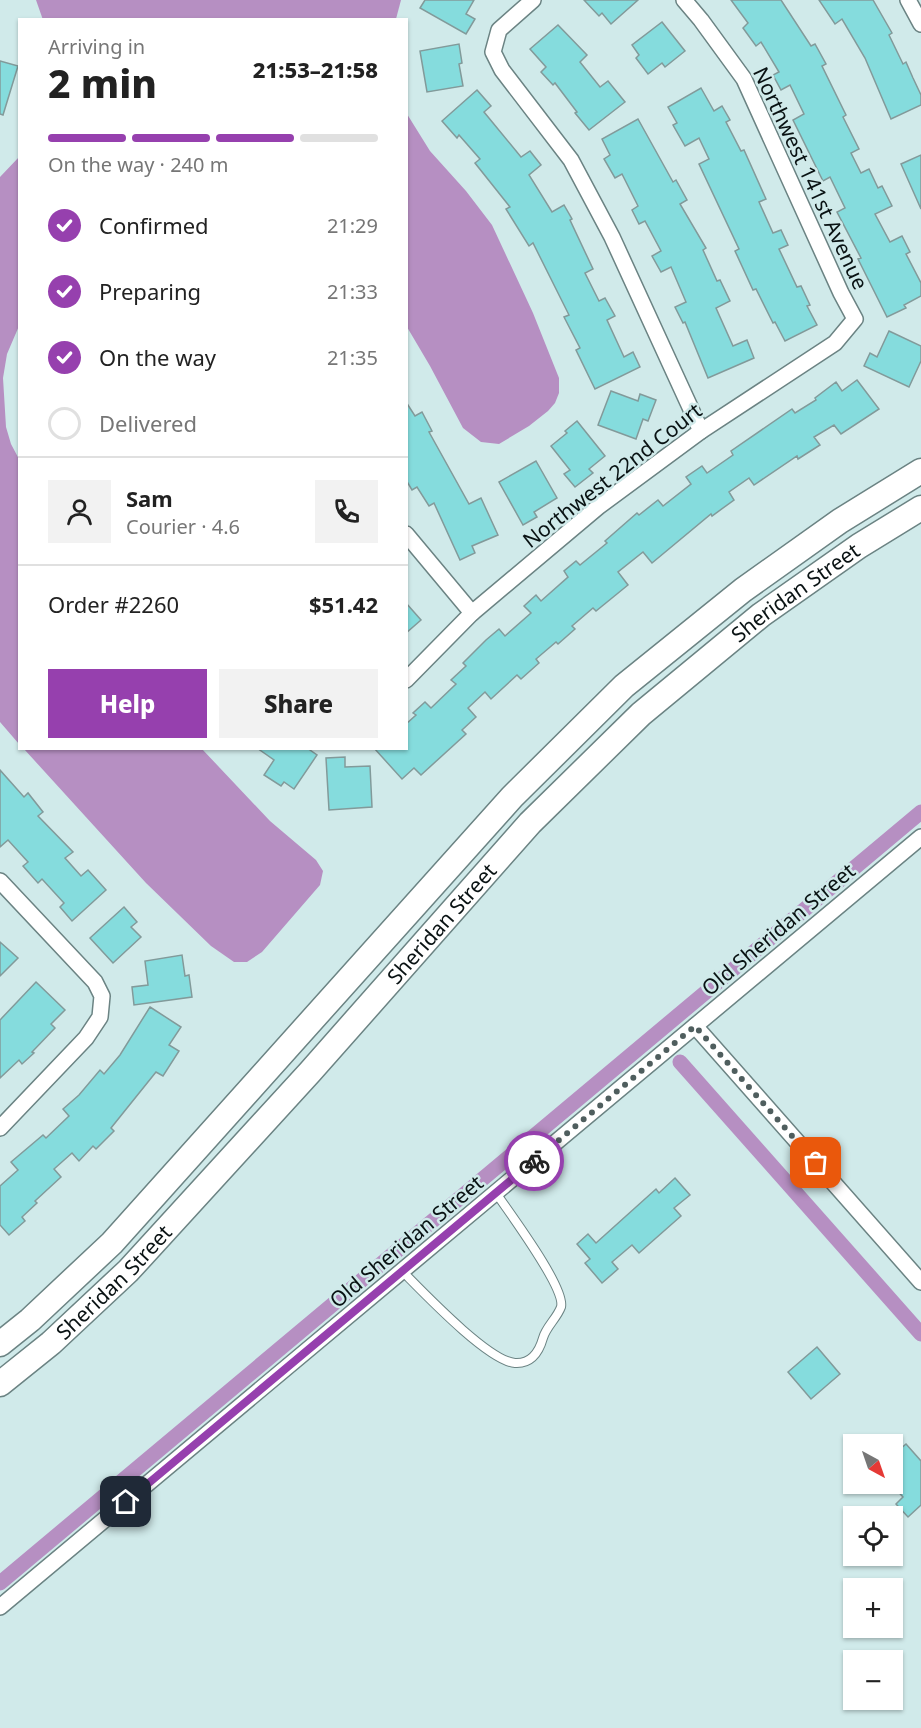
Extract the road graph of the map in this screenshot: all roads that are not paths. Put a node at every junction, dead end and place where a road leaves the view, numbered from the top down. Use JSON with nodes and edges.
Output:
{"nodes":[{"id":1,"x":533,"y":0,"type":"edge"},
{"id":2,"x":684,"y":0,"type":"edge"},
{"id":3,"x":908,"y":0,"type":"edge"},
{"id":4,"x":921,"y":24,"type":"edge"},
{"id":5,"x":855,"y":319,"type":"joint"},
{"id":6,"x":701,"y":431,"type":"junction"},
{"id":7,"x":921,"y":471,"type":"edge"},
{"id":8,"x":921,"y":508,"type":"edge"},
{"id":9,"x":408,"y":536,"type":"edge"},
{"id":10,"x":472,"y":613,"type":"junction"},
{"id":11,"x":408,"y":678,"type":"edge"},
{"id":12,"x":921,"y":837,"type":"edge"},
{"id":13,"x":0,"y":881,"type":"edge"},
{"id":14,"x":695,"y":1026,"type":"junction"},
{"id":15,"x":0,"y":1128,"type":"edge"},
{"id":16,"x":496,"y":1193,"type":"junction"},
{"id":17,"x":402,"y":1271,"type":"junction"},
{"id":18,"x":921,"y":1282,"type":"edge"},
{"id":19,"x":0,"y":1344,"type":"edge"},
{"id":20,"x":0,"y":1384,"type":"edge"},
{"id":21,"x":0,"y":1607,"type":"edge"}],
"edges":[{"from":1,"to":6,"type":"street"},
{"from":2,"to":5,"type":"street","name":"Northwest 141st Avenue"},
{"from":3,"to":4,"type":"street"},
{"from":5,"to":6,"type":"street","name":"Northwest 22nd Court"},
{"from":6,"to":10,"type":"street","name":"Northwest 22nd Court"},
{"from":7,"to":19,"type":"main road","name":"Sheridan Street"},
{"from":8,"to":20,"type":"main road","name":"Sheridan Street"},
{"from":9,"to":10,"type":"street"},
{"from":10,"to":11,"type":"street","name":"Northwest 22nd Court"},
{"from":12,"to":14,"type":"street","name":"Old Sheridan Street"},
{"from":13,"to":15,"type":"street"},
{"from":14,"to":16,"type":"street","name":"Old Sheridan Street"},
{"from":14,"to":18,"type":"street"},
{"from":16,"to":17,"type":"street","name":"Old Sheridan Street"},
{"from":16,"to":17,"type":"lane"},
{"from":17,"to":21,"type":"street","name":"Old Sheridan Street"}]}
